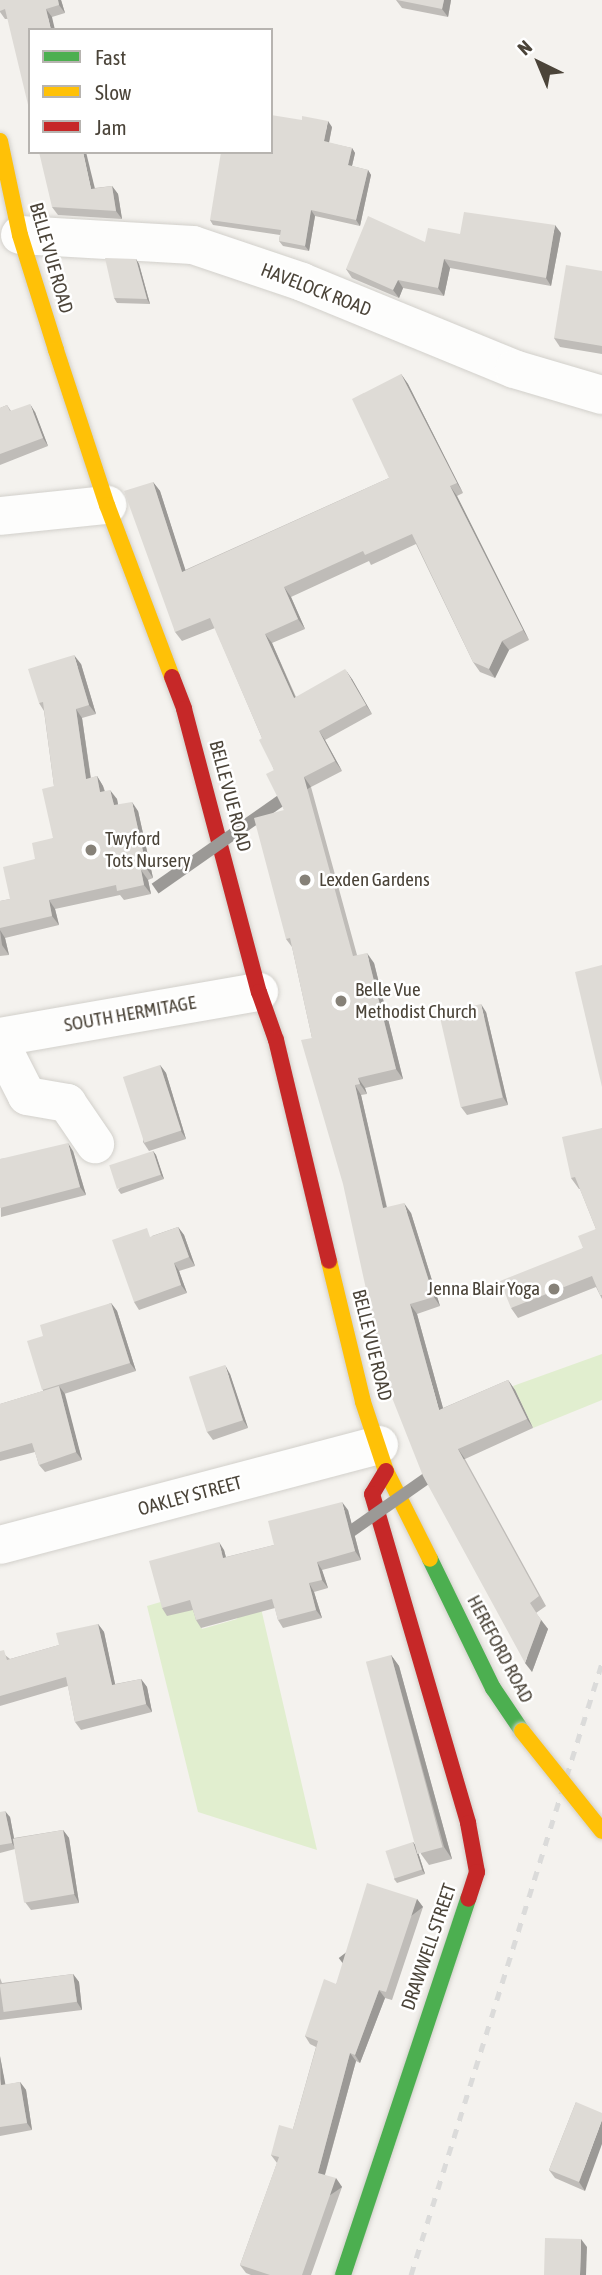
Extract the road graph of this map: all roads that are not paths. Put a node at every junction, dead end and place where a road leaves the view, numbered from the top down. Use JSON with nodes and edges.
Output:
{"nodes":[{"id":1,"x":0,"y":141,"type":"edge"},
{"id":2,"x":20,"y":234,"type":"junction"},
{"id":3,"x":602,"y":395,"type":"edge"},
{"id":4,"x":107,"y":505,"type":"junction"},
{"id":5,"x":0,"y":516,"type":"edge"},
{"id":6,"x":259,"y":992,"type":"junction"},
{"id":7,"x":0,"y":1037,"type":"edge"},
{"id":8,"x":0,"y":1043,"type":"edge"},
{"id":9,"x":95,"y":1144,"type":"dead end"},
{"id":10,"x":383,"y":1458,"type":"junction"},
{"id":11,"x":0,"y":1545,"type":"edge"},
{"id":12,"x":602,"y":1831,"type":"edge"},
{"id":13,"x":343,"y":2275,"type":"edge"}],
"edges":[{"from":1,"to":2,"type":"street","name":"BELLE VUE ROAD"},
{"from":2,"to":3,"type":"street","name":"HAVELOCK ROAD"},
{"from":2,"to":4,"type":"street","name":"BELLE VUE ROAD"},
{"from":4,"to":5,"type":"street"},
{"from":4,"to":6,"type":"street","name":"BELLE VUE ROAD"},
{"from":6,"to":7,"type":"street","name":"SOUTH HERMITAGE"},
{"from":6,"to":10,"type":"street","name":"BELLE VUE ROAD"},
{"from":8,"to":9,"type":"street"},
{"from":10,"to":11,"type":"street","name":"OAKLEY STREET"},
{"from":10,"to":12,"type":"street","name":"HEREFORD ROAD","bridge":true},
{"from":10,"to":13,"type":"street","name":"DRAWWELL STREET"}]}
